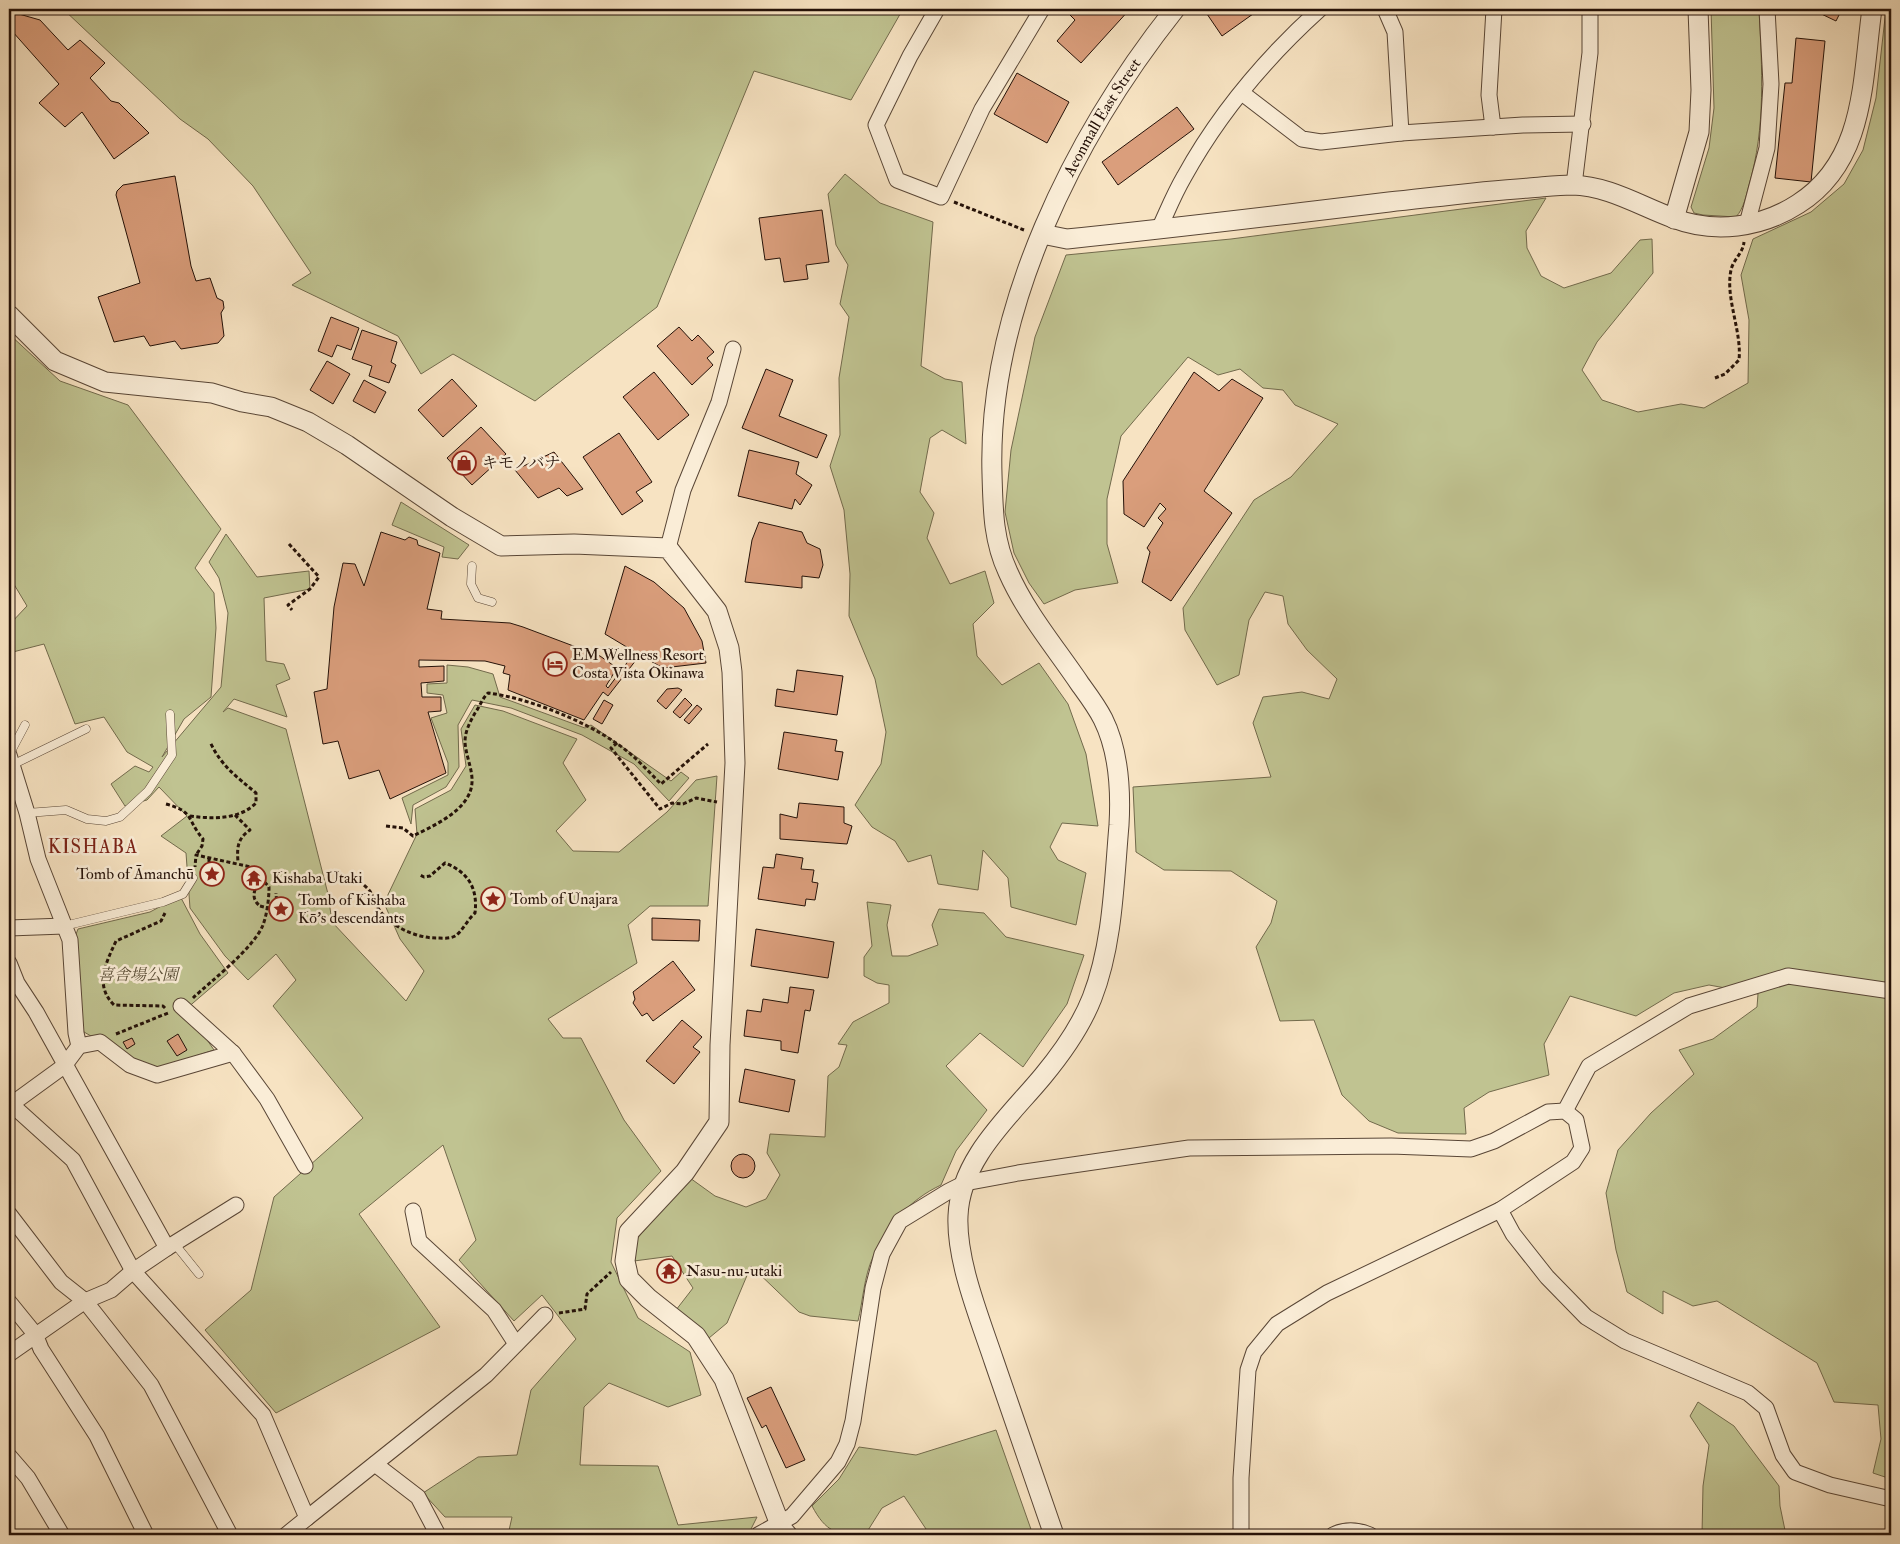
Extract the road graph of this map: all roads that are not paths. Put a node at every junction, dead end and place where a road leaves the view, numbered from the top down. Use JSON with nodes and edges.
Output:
{"nodes":[{"id":1,"x":937,"y":9,"type":"edge"},
{"id":2,"x":1042,"y":9,"type":"edge"},
{"id":3,"x":1176,"y":9,"type":"edge"},
{"id":4,"x":1320,"y":9,"type":"edge"},
{"id":5,"x":1385,"y":9,"type":"edge"},
{"id":6,"x":1494,"y":9,"type":"edge"},
{"id":7,"x":1590,"y":9,"type":"edge"},
{"id":8,"x":1698,"y":9,"type":"edge"},
{"id":9,"x":1767,"y":9,"type":"edge"},
{"id":10,"x":1872,"y":9,"type":"edge"},
{"id":11,"x":1242,"y":94,"type":"junction"},
{"id":12,"x":1583,"y":124,"type":"junction"},
{"id":13,"x":1493,"y":127,"type":"junction"},
{"id":14,"x":1401,"y":133,"type":"junction"},
{"id":15,"x":1574,"y":185,"type":"junction"},
{"id":16,"x":1674,"y":219,"type":"junction"},
{"id":17,"x":1747,"y":224,"type":"junction"},
{"id":18,"x":1159,"y":229,"type":"junction"},
{"id":19,"x":1042,"y":234,"type":"junction"},
{"id":20,"x":9,"y":315,"type":"edge"},
{"id":21,"x":733,"y":349,"type":"dead end"},
{"id":22,"x":668,"y":548,"type":"junction"},
{"id":23,"x":472,"y":566,"type":"dead end"},
{"id":24,"x":492,"y":602,"type":"dead end"},
{"id":25,"x":170,"y":714,"type":"dead end"},
{"id":26,"x":25,"y":725,"type":"dead end"},
{"id":27,"x":86,"y":728,"type":"dead end"},
{"id":28,"x":10,"y":759,"type":"edge"},
{"id":29,"x":27,"y":813,"type":"junction"},
{"id":30,"x":193,"y":878,"type":"road end"},
{"id":31,"x":64,"y":926,"type":"junction"},
{"id":32,"x":9,"y":928,"type":"edge"},
{"id":33,"x":9,"y":963,"type":"edge"},
{"id":34,"x":1891,"y":991,"type":"edge"},
{"id":35,"x":175,"y":1009,"type":"road end"},
{"id":36,"x":79,"y":1046,"type":"junction"},
{"id":37,"x":233,"y":1053,"type":"junction"},
{"id":38,"x":64,"y":1066,"type":"junction"},
{"id":39,"x":10,"y":1103,"type":"edge"},
{"id":40,"x":1565,"y":1111,"type":"junction"},
{"id":41,"x":305,"y":1166,"type":"dead end"},
{"id":42,"x":965,"y":1183,"type":"junction"},
{"id":43,"x":236,"y":1205,"type":"dead end"},
{"id":44,"x":1500,"y":1210,"type":"junction"},
{"id":45,"x":412,"y":1212,"type":"dead end"},
{"id":46,"x":9,"y":1214,"type":"edge"},
{"id":47,"x":170,"y":1246,"type":"junction"},
{"id":48,"x":133,"y":1271,"type":"junction"},
{"id":49,"x":199,"y":1274,"type":"dead end"},
{"id":50,"x":85,"y":1301,"type":"junction"},
{"id":51,"x":9,"y":1302,"type":"edge"},
{"id":52,"x":545,"y":1315,"type":"road end"},
{"id":53,"x":35,"y":1334,"type":"junction"},
{"id":54,"x":516,"y":1344,"type":"junction"},
{"id":55,"x":9,"y":1354,"type":"edge"},
{"id":56,"x":9,"y":1456,"type":"edge"},
{"id":57,"x":375,"y":1464,"type":"junction"},
{"id":58,"x":1891,"y":1499,"type":"edge"},
{"id":59,"x":307,"y":1518,"type":"junction"},
{"id":60,"x":785,"y":1529,"type":"edge"},
{"id":61,"x":62,"y":1535,"type":"edge"},
{"id":62,"x":146,"y":1535,"type":"edge"},
{"id":63,"x":230,"y":1535,"type":"edge"},
{"id":64,"x":286,"y":1535,"type":"edge"},
{"id":65,"x":438,"y":1535,"type":"edge"},
{"id":66,"x":758,"y":1535,"type":"edge"},
{"id":67,"x":1054,"y":1535,"type":"edge"},
{"id":68,"x":1240,"y":1535,"type":"edge"},
{"id":69,"x":1333,"y":1535,"type":"edge"},
{"id":70,"x":1370,"y":1535,"type":"edge"}],
"edges":[{"from":1,"to":2,"type":"street"},
{"from":3,"to":19,"type":"street","name":"Aeonmall East Street"},
{"from":4,"to":11,"type":"street"},
{"from":5,"to":14,"type":"street"},
{"from":6,"to":13,"type":"street"},
{"from":7,"to":12,"type":"street"},
{"from":8,"to":16,"type":"street"},
{"from":9,"to":17,"type":"street"},
{"from":10,"to":17,"type":"street"},
{"from":11,"to":14,"type":"street"},
{"from":11,"to":18,"type":"street"},
{"from":12,"to":13,"type":"street"},
{"from":12,"to":15,"type":"street"},
{"from":13,"to":14,"type":"street"},
{"from":15,"to":16,"type":"street"},
{"from":15,"to":18,"type":"street"},
{"from":16,"to":17,"type":"street"},
{"from":18,"to":19,"type":"street"},
{"from":19,"to":42,"type":"street","name":"Aeonmall East Street"},
{"from":20,"to":22,"type":"street"},
{"from":21,"to":22,"type":"street"},
{"from":22,"to":60,"type":"street"},
{"from":23,"to":24,"type":"lane"},
{"from":25,"to":29,"type":"lane"},
{"from":26,"to":28,"type":"lane"},
{"from":27,"to":28,"type":"lane"},
{"from":28,"to":29,"type":"street"},
{"from":29,"to":31,"type":"street"},
{"from":30,"to":31,"type":"lane"},
{"from":31,"to":32,"type":"street"},
{"from":31,"to":36,"type":"street"},
{"from":33,"to":38,"type":"street"},
{"from":34,"to":40,"type":"street"},
{"from":35,"to":37,"type":"street"},
{"from":36,"to":37,"type":"street"},
{"from":36,"to":38,"type":"street"},
{"from":37,"to":41,"type":"street"},
{"from":38,"to":39,"type":"street"},
{"from":38,"to":47,"type":"street"},
{"from":39,"to":48,"type":"street"},
{"from":40,"to":42,"type":"street"},
{"from":40,"to":44,"type":"street"},
{"from":42,"to":60,"type":"street"},
{"from":42,"to":67,"type":"street","name":"Aeonmall East Street"},
{"from":43,"to":47,"type":"street"},
{"from":44,"to":58,"type":"street"},
{"from":44,"to":68,"type":"street"},
{"from":45,"to":54,"type":"street"},
{"from":46,"to":50,"type":"street"},
{"from":47,"to":48,"type":"street"},
{"from":47,"to":49,"type":"lane"},
{"from":48,"to":50,"type":"street"},
{"from":48,"to":59,"type":"street"},
{"from":50,"to":53,"type":"street"},
{"from":50,"to":63,"type":"street"},
{"from":51,"to":53,"type":"street"},
{"from":52,"to":54,"type":"street"},
{"from":53,"to":55,"type":"street"},
{"from":53,"to":62,"type":"street"},
{"from":54,"to":57,"type":"street"},
{"from":56,"to":61,"type":"street"},
{"from":57,"to":59,"type":"street"},
{"from":57,"to":65,"type":"street"},
{"from":59,"to":64,"type":"street"},
{"from":60,"to":66,"type":"street"},
{"from":69,"to":70,"type":"street"}]}
